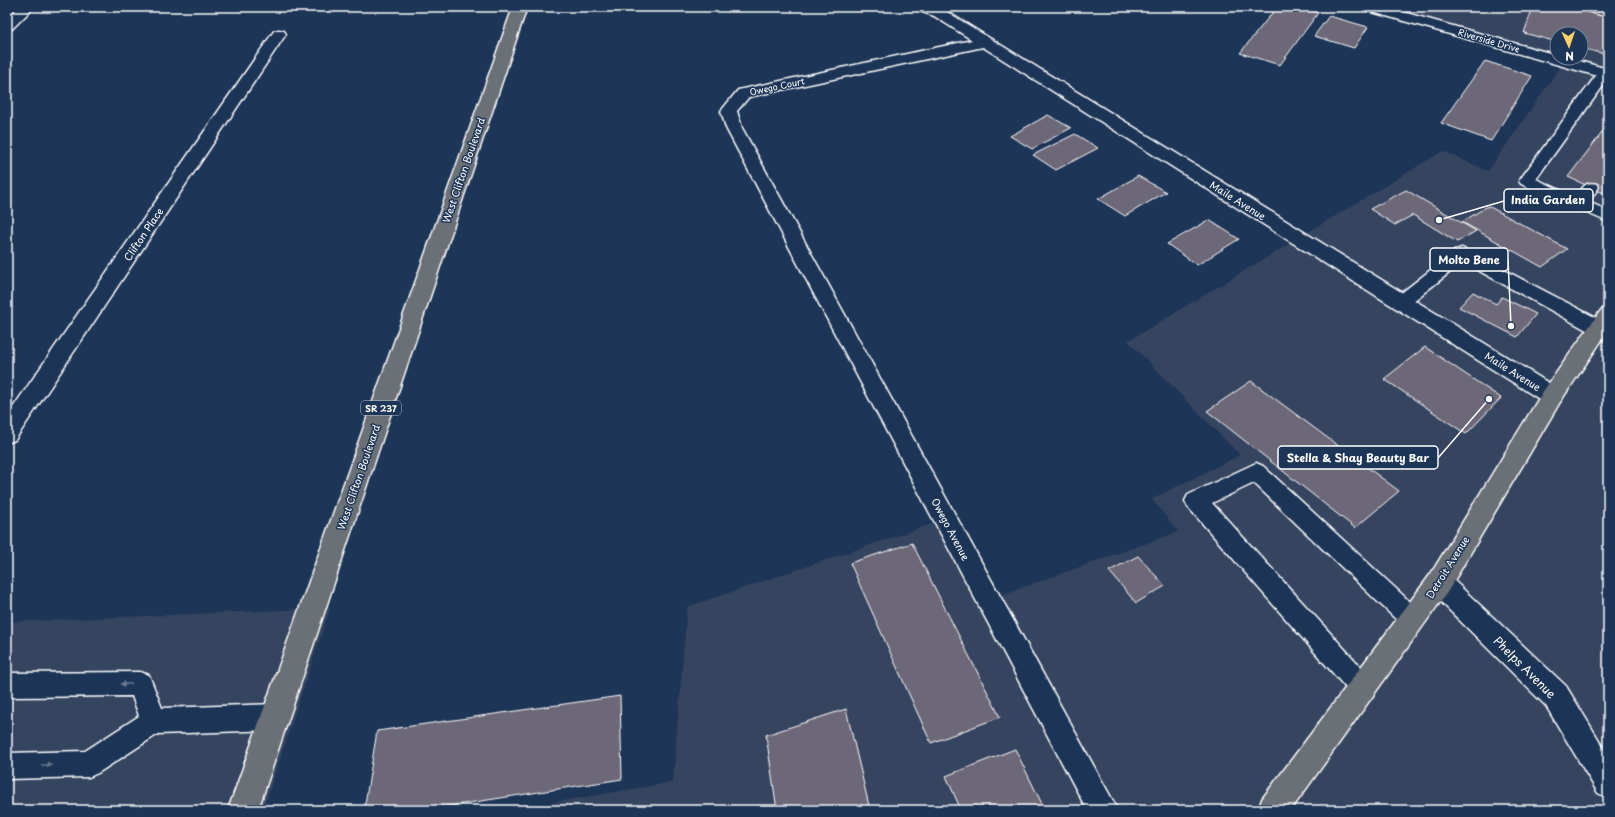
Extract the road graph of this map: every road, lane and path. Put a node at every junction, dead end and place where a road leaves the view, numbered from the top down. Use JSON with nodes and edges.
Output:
{"nodes":[{"id":1,"x":27,"y":7,"type":"edge"},
{"id":2,"x":520,"y":7,"type":"edge"},
{"id":3,"x":922,"y":7,"type":"edge"},
{"id":4,"x":1370,"y":7,"type":"edge"},
{"id":5,"x":7,"y":26,"type":"edge"},
{"id":6,"x":279,"y":34,"type":"dead end"},
{"id":7,"x":985,"y":42,"type":"junction"},
{"id":8,"x":1607,"y":74,"type":"edge"},
{"id":9,"x":1591,"y":187,"type":"dead end"},
{"id":10,"x":1579,"y":204,"type":"junction"},
{"id":11,"x":1608,"y":217,"type":"edge"},
{"id":12,"x":799,"y":248,"type":"joint"},
{"id":13,"x":1401,"y":302,"type":"junction"},
{"id":14,"x":1604,"y":322,"type":"edge"},
{"id":15,"x":1552,"y":396,"type":"junction"},
{"id":16,"x":7,"y":434,"type":"edge"},
{"id":17,"x":1439,"y":582,"type":"junction"},
{"id":18,"x":1412,"y":620,"type":"junction"},
{"id":19,"x":7,"y":685,"type":"edge"},
{"id":20,"x":1362,"y":687,"type":"junction"},
{"id":21,"x":275,"y":717,"type":"junction"},
{"id":22,"x":154,"y":721,"type":"junction"},
{"id":23,"x":7,"y":766,"type":"edge"},
{"id":24,"x":1608,"y":783,"type":"edge"},
{"id":25,"x":243,"y":810,"type":"edge"},
{"id":26,"x":1102,"y":810,"type":"edge"},
{"id":27,"x":1273,"y":810,"type":"edge"}],
"edges":[{"from":1,"to":5,"type":"street"},
{"from":2,"to":21,"type":"main road","name":"West Clifton Boulevard","number":"SR 237"},
{"from":3,"to":7,"type":"street","name":"Maile Avenue"},
{"from":4,"to":8,"type":"street","name":"Riverside Drive"},
{"from":6,"to":16,"type":"street","name":"Clifton Place"},
{"from":7,"to":12,"type":"street","name":"Owego Court"},
{"from":7,"to":13,"type":"street","name":"Maile Avenue"},
{"from":8,"to":10,"type":"lane"},
{"from":9,"to":10,"type":"lane"},
{"from":10,"to":11,"type":"lane"},
{"from":12,"to":26,"type":"street","name":"Owego Avenue"},
{"from":13,"to":14,"type":"lane"},
{"from":13,"to":15,"type":"street","name":"Maile Avenue"},
{"from":14,"to":15,"type":"main road","name":"Detroit Avenue"},
{"from":15,"to":17,"type":"main road","name":"Detroit Avenue"},
{"from":17,"to":18,"type":"main road","name":"Detroit Avenue"},
{"from":17,"to":24,"type":"street","name":"Phelps Avenue"},
{"from":18,"to":20,"type":"main road","name":"Detroit Avenue"},
{"from":18,"to":20,"type":"lane"},
{"from":22,"to":19,"type":"lane","one_way":true},
{"from":20,"to":27,"type":"main road","name":"Detroit Avenue"},
{"from":21,"to":22,"type":"lane"},
{"from":21,"to":25,"type":"main road","name":"West Clifton Boulevard","number":"SR 237"},
{"from":23,"to":22,"type":"lane","one_way":true}]}
